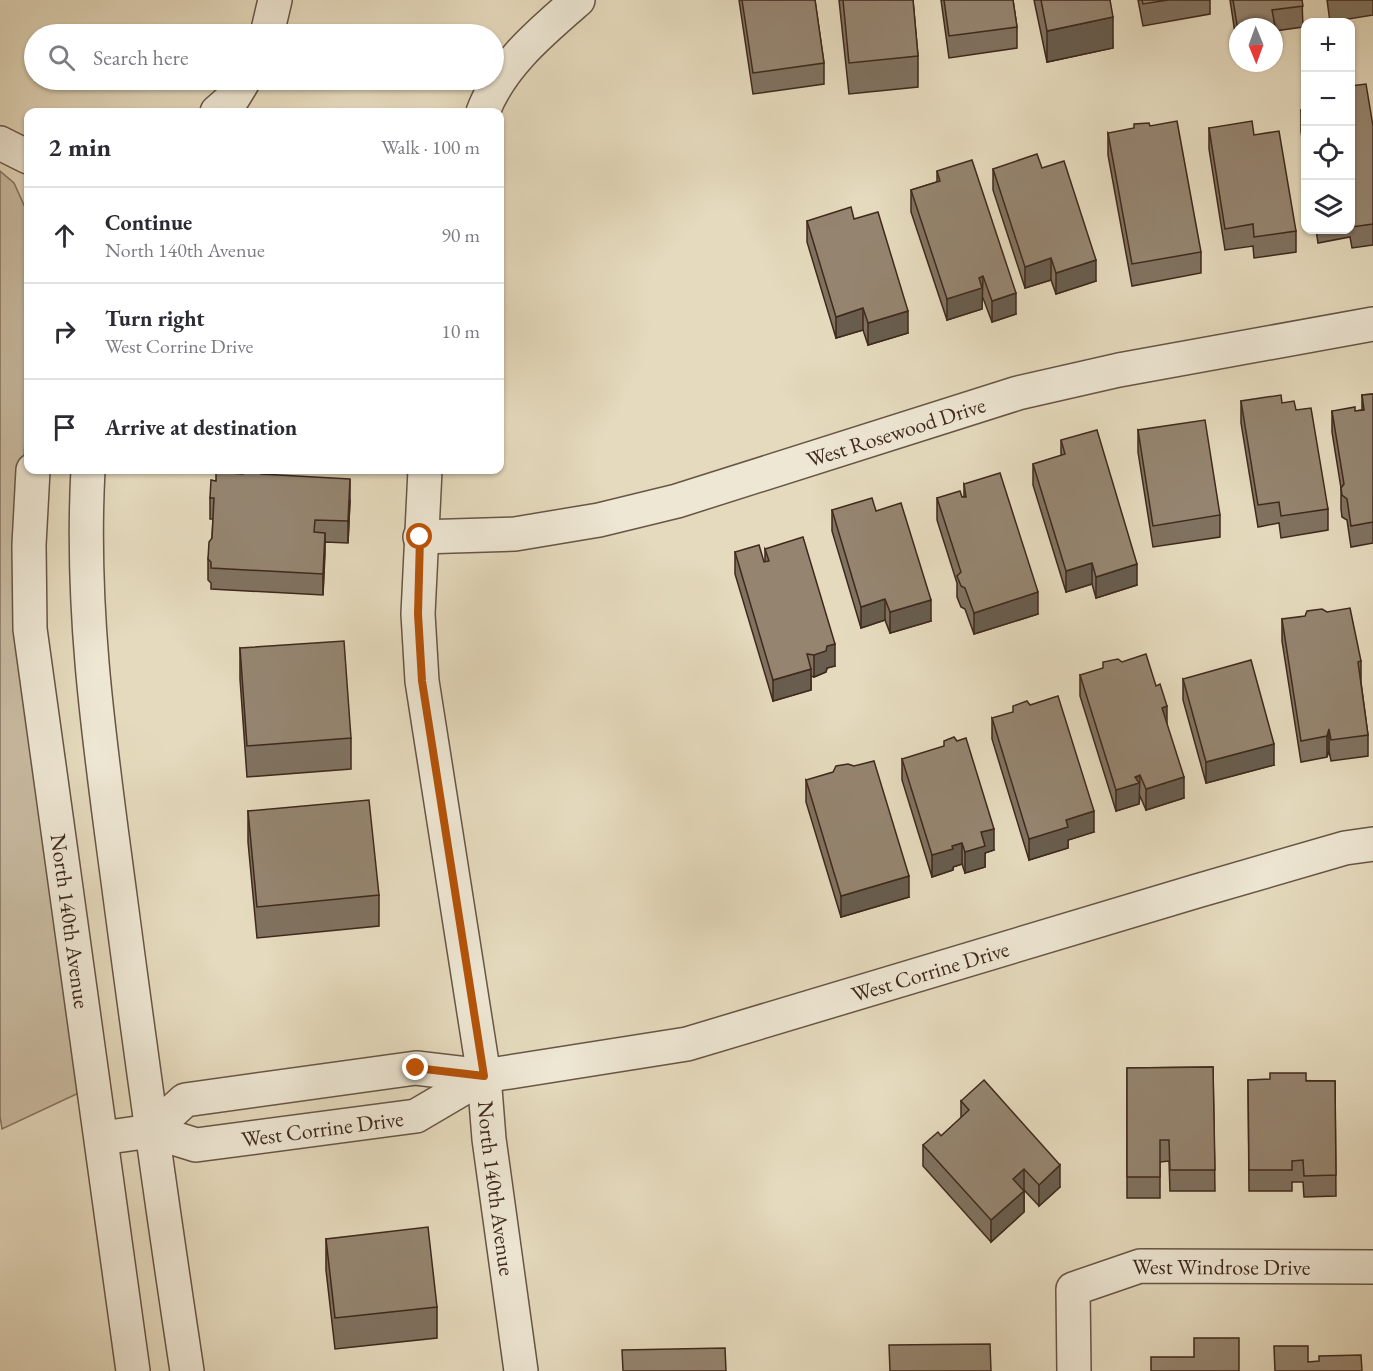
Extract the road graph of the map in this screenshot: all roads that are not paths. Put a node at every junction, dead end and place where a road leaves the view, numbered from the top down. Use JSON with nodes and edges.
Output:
{"nodes":[{"id":1,"x":275,"y":0,"type":"edge"},
{"id":2,"x":578,"y":0,"type":"edge"},
{"id":3,"x":269,"y":24,"type":"edge"},
{"id":4,"x":504,"y":79,"type":"edge"},
{"id":5,"x":238,"y":90,"type":"edge"},
{"id":6,"x":222,"y":108,"type":"edge"},
{"id":7,"x":1373,"y":324,"type":"edge"},
{"id":8,"x":33,"y":474,"type":"edge"},
{"id":9,"x":88,"y":474,"type":"edge"},
{"id":10,"x":425,"y":474,"type":"edge"},
{"id":11,"x":420,"y":537,"type":"junction"},
{"id":12,"x":1373,"y":844,"type":"edge"},
{"id":13,"x":484,"y":1076,"type":"junction"},
{"id":14,"x":151,"y":1131,"type":"junction"},
{"id":15,"x":102,"y":1138,"type":"junction"},
{"id":16,"x":1373,"y":1267,"type":"edge"},
{"id":17,"x":134,"y":1371,"type":"edge"},
{"id":18,"x":187,"y":1371,"type":"edge"},
{"id":19,"x":521,"y":1371,"type":"edge"},
{"id":20,"x":1074,"y":1371,"type":"edge"}],
"edges":[{"from":1,"to":3,"type":"street"},
{"from":2,"to":4,"type":"street"},
{"from":5,"to":6,"type":"street"},
{"from":7,"to":11,"type":"street","name":"West Rosewood Drive"},
{"from":8,"to":15,"type":"street","name":"North 140th Avenue"},
{"from":9,"to":14,"type":"street"},
{"from":10,"to":11,"type":"street","name":"North 140th Avenue"},
{"from":11,"to":13,"type":"street","name":"North 140th Avenue"},
{"from":12,"to":13,"type":"street","name":"West Corrine Drive"},
{"from":13,"to":14,"type":"street","name":"West Corrine Drive"},
{"from":13,"to":14,"type":"street","name":"West Corrine Drive"},
{"from":13,"to":19,"type":"street","name":"North 140th Avenue"},
{"from":14,"to":15,"type":"street","name":"West Corrine Drive"},
{"from":14,"to":18,"type":"street"},
{"from":15,"to":17,"type":"street","name":"North 140th Avenue"},
{"from":16,"to":20,"type":"street","name":"West Windrose Drive"}]}
